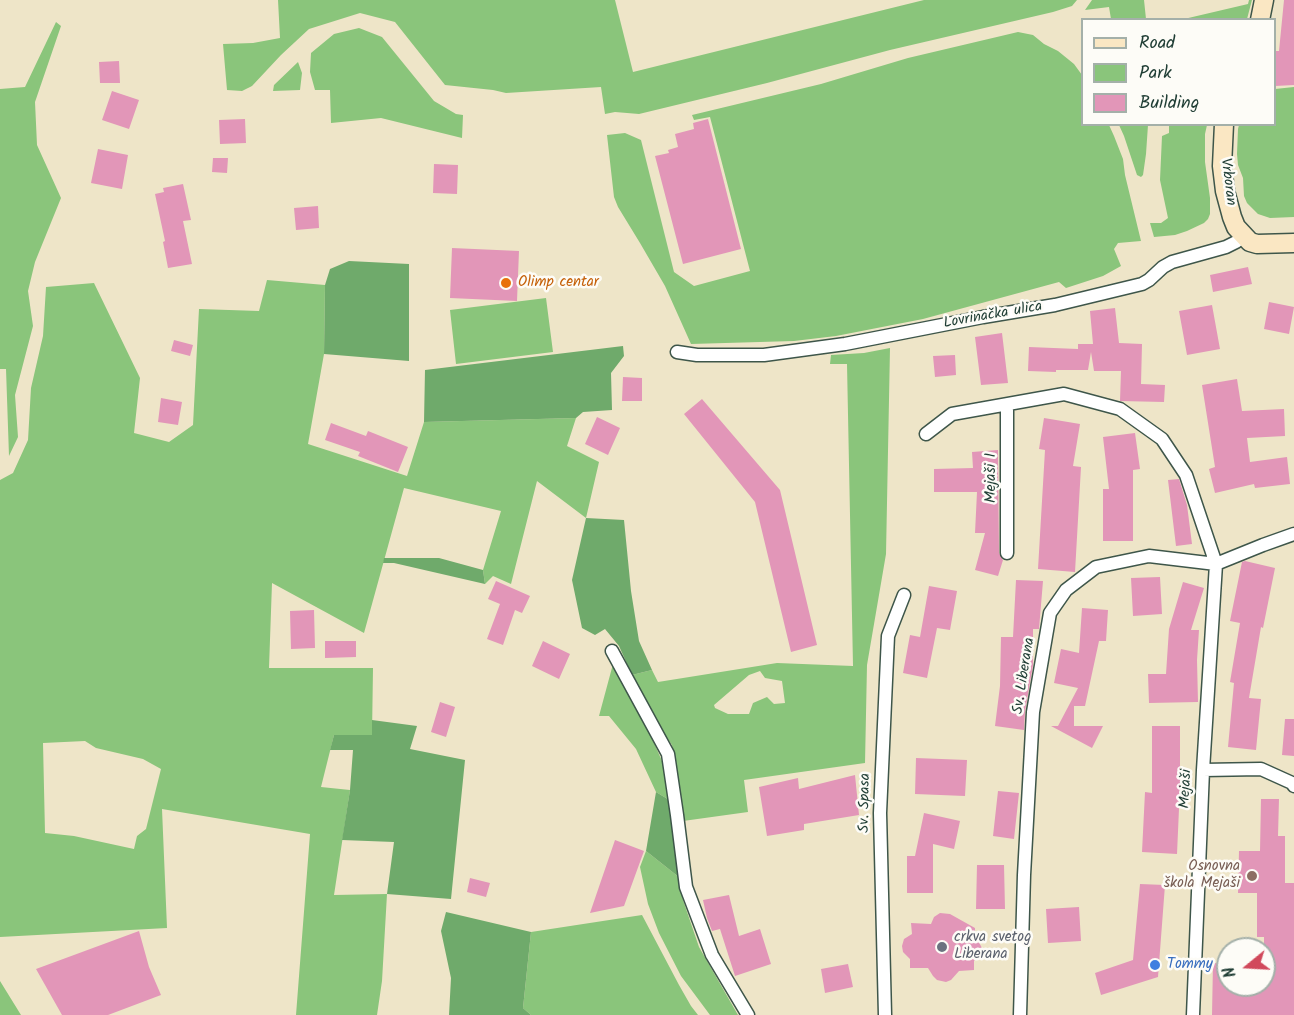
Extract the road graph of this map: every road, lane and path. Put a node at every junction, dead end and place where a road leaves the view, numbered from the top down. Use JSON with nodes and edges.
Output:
{"nodes":[{"id":1,"x":1264,"y":0,"type":"edge"},
{"id":2,"x":1260,"y":18,"type":"edge"},
{"id":3,"x":1224,"y":126,"type":"edge"},
{"id":4,"x":1243,"y":236,"type":"junction"},
{"id":5,"x":1294,"y":243,"type":"edge"},
{"id":6,"x":677,"y":352,"type":"dead end"},
{"id":7,"x":1006,"y":404,"type":"junction"},
{"id":8,"x":926,"y":434,"type":"dead end"},
{"id":9,"x":1294,"y":534,"type":"edge"},
{"id":10,"x":1007,"y":553,"type":"dead end"},
{"id":11,"x":1216,"y":564,"type":"junction"},
{"id":12,"x":904,"y":595,"type":"dead end"},
{"id":13,"x":612,"y":651,"type":"dead end"},
{"id":14,"x":1203,"y":770,"type":"junction"},
{"id":15,"x":1294,"y":786,"type":"edge"},
{"id":16,"x":748,"y":1015,"type":"edge"},
{"id":17,"x":885,"y":1015,"type":"edge"},
{"id":18,"x":1020,"y":1015,"type":"edge"},
{"id":19,"x":1193,"y":1015,"type":"edge"}],
"edges":[{"from":1,"to":2,"type":"street"},
{"from":3,"to":4,"type":"street","name":"Vrboran"},
{"from":4,"to":5,"type":"street"},
{"from":4,"to":6,"type":"street","name":"Lovrinačka ulica"},
{"from":7,"to":8,"type":"street"},
{"from":7,"to":10,"type":"street","name":"Mejaši I"},
{"from":7,"to":11,"type":"street"},
{"from":9,"to":11,"type":"street","name":"Sv. Liberana"},
{"from":11,"to":14,"type":"street","name":"Mejaši"},
{"from":11,"to":18,"type":"street","name":"Sv. Liberana"},
{"from":12,"to":17,"type":"street","name":"Sv. Spasa"},
{"from":13,"to":16,"type":"street"},
{"from":14,"to":15,"type":"street"},
{"from":14,"to":19,"type":"street","name":"Mejaši"}]}
